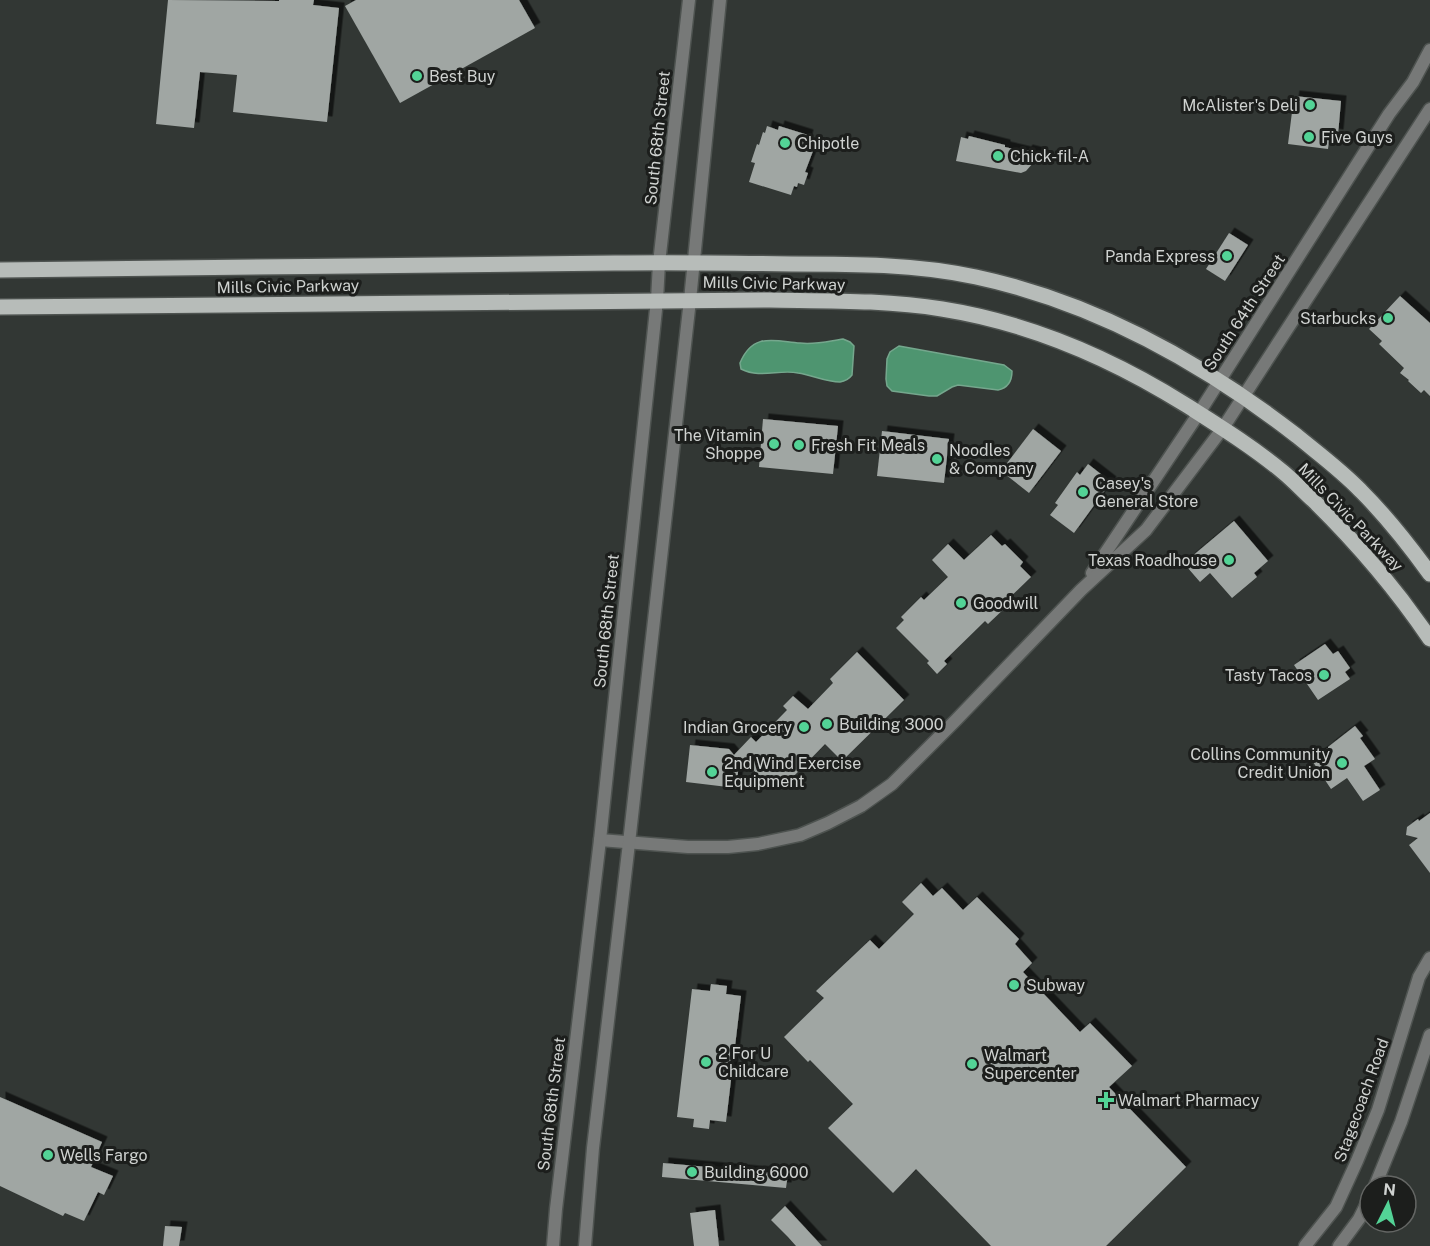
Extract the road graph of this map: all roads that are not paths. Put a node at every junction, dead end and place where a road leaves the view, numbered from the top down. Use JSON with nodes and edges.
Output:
{"nodes":[{"id":1,"x":688,"y":0,"type":"edge"},
{"id":2,"x":720,"y":0,"type":"edge"},
{"id":3,"x":1430,"y":50,"type":"edge"},
{"id":4,"x":1430,"y":109,"type":"edge"},
{"id":5,"x":659,"y":262,"type":"junction"},
{"id":6,"x":693,"y":263,"type":"junction"},
{"id":7,"x":0,"y":270,"type":"edge"},
{"id":8,"x":657,"y":300,"type":"junction"},
{"id":9,"x":690,"y":300,"type":"junction"},
{"id":10,"x":0,"y":307,"type":"edge"},
{"id":11,"x":1219,"y":381,"type":"junction"},
{"id":12,"x":1243,"y":396,"type":"junction"},
{"id":13,"x":1199,"y":413,"type":"junction"},
{"id":14,"x":1223,"y":428,"type":"junction"},
{"id":15,"x":1430,"y":574,"type":"edge"},
{"id":16,"x":1081,"y":590,"type":"junction"},
{"id":17,"x":1430,"y":639,"type":"edge"},
{"id":18,"x":600,"y":840,"type":"junction"},
{"id":19,"x":629,"y":843,"type":"junction"},
{"id":20,"x":1430,"y":958,"type":"edge"},
{"id":21,"x":1430,"y":1035,"type":"edge"},
{"id":22,"x":1380,"y":1174,"type":"edge"},
{"id":23,"x":1358,"y":1220,"type":"edge"},
{"id":24,"x":553,"y":1246,"type":"edge"},
{"id":25,"x":585,"y":1246,"type":"edge"},
{"id":26,"x":1305,"y":1246,"type":"edge"},
{"id":27,"x":1339,"y":1246,"type":"edge"}],
"edges":[{"from":1,"to":5,"type":"street","name":"South 68th Street"},
{"from":2,"to":6,"type":"street"},
{"from":3,"to":11,"type":"street","name":"South 64th Street"},
{"from":4,"to":12,"type":"street","name":"South 64th Street"},
{"from":5,"to":6,"type":"main road","name":"Mills Civic Parkway"},
{"from":5,"to":7,"type":"main road","name":"Mills Civic Parkway"},
{"from":5,"to":8,"type":"street","name":"South 68th Street"},
{"from":6,"to":9,"type":"street"},
{"from":6,"to":11,"type":"main road","name":"Mills Civic Parkway"},
{"from":8,"to":9,"type":"main road","name":"Mills Civic Parkway"},
{"from":8,"to":10,"type":"main road","name":"Mills Civic Parkway"},
{"from":8,"to":18,"type":"street","name":"South 68th Street"},
{"from":9,"to":13,"type":"main road","name":"Mills Civic Parkway"},
{"from":9,"to":19,"type":"street"},
{"from":11,"to":12,"type":"main road","name":"Mills Civic Parkway"},
{"from":11,"to":13,"type":"street","name":"South 64th Street"},
{"from":12,"to":14,"type":"street","name":"South 64th Street"},
{"from":12,"to":15,"type":"main road","name":"Mills Civic Parkway"},
{"from":13,"to":14,"type":"main road","name":"Mills Civic Parkway"},
{"from":13,"to":16,"type":"street","name":"South 64th Street"},
{"from":14,"to":16,"type":"street","name":"South 64th Street"},
{"from":14,"to":17,"type":"main road","name":"Mills Civic Parkway"},
{"from":16,"to":19,"type":"street","name":"South 64th Street"},
{"from":18,"to":19,"type":"street","name":"South 64th Street"},
{"from":18,"to":24,"type":"street","name":"South 68th Street"},
{"from":19,"to":25,"type":"street"},
{"from":20,"to":26,"type":"street","name":"Stagecoach Road"},
{"from":21,"to":22,"type":"street"},
{"from":23,"to":27,"type":"street"}]}
